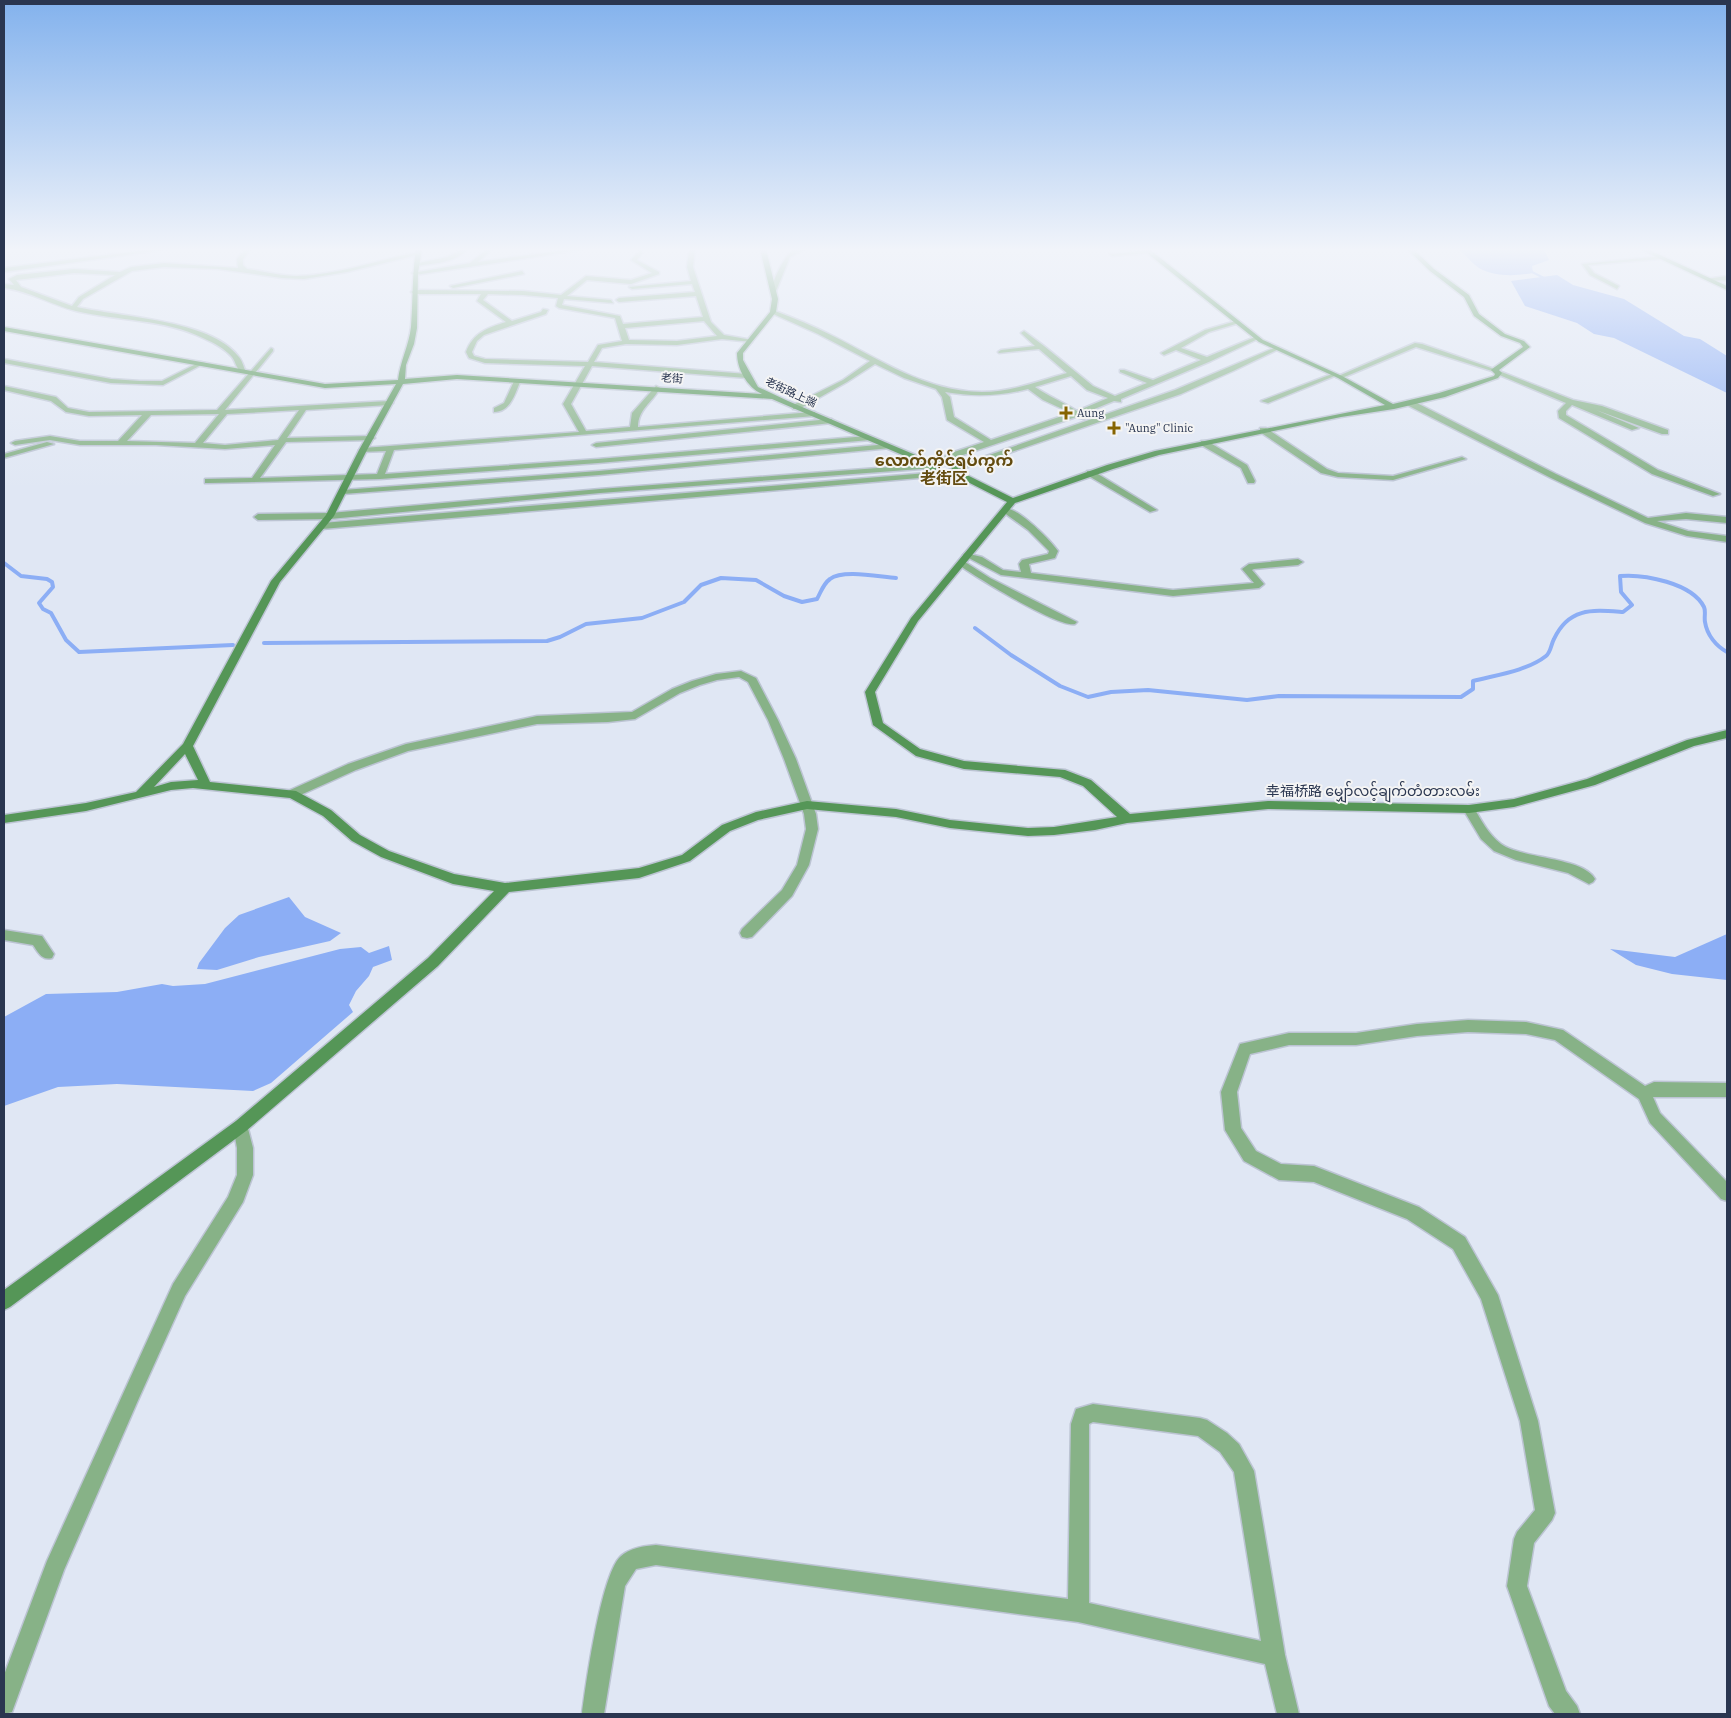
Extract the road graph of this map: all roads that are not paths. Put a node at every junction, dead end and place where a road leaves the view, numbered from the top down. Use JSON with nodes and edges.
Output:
{"nodes":[{"id":1,"x":5,"y":329,"type":"edge"},
{"id":2,"x":183,"y":329,"type":"edge"},
{"id":3,"x":414,"y":329,"type":"edge"},
{"id":4,"x":496,"y":329,"type":"edge"},
{"id":5,"x":622,"y":329,"type":"edge"},
{"id":6,"x":712,"y":329,"type":"edge"},
{"id":7,"x":759,"y":329,"type":"edge"},
{"id":8,"x":813,"y":329,"type":"edge"},
{"id":9,"x":1210,"y":329,"type":"edge"},
{"id":10,"x":1245,"y":329,"type":"edge"},
{"id":11,"x":1495,"y":329,"type":"edge"},
{"id":12,"x":1024,"y":333,"type":"dead end"},
{"id":13,"x":722,"y":337,"type":"junction"},
{"id":14,"x":1257,"y":338,"type":"junction"},
{"id":15,"x":750,"y":341,"type":"junction"},
{"id":16,"x":626,"y":342,"type":"junction"},
{"id":17,"x":1042,"y":348,"type":"junction"},
{"id":18,"x":1176,"y":348,"type":"junction"},
{"id":19,"x":1276,"y":349,"type":"junction"},
{"id":20,"x":271,"y":350,"type":"dead end"},
{"id":21,"x":1001,"y":352,"type":"dead end"},
{"id":22,"x":1164,"y":352,"type":"dead end"},
{"id":23,"x":1209,"y":360,"type":"junction"},
{"id":24,"x":4,"y":362,"type":"edge"},
{"id":25,"x":875,"y":362,"type":"junction"},
{"id":26,"x":202,"y":363,"type":"junction"},
{"id":27,"x":590,"y":364,"type":"junction"},
{"id":28,"x":242,"y":370,"type":"junction"},
{"id":29,"x":1122,"y":371,"type":"dead end"},
{"id":30,"x":1497,"y":371,"type":"junction"},
{"id":31,"x":254,"y":372,"type":"junction"},
{"id":32,"x":1071,"y":374,"type":"junction"},
{"id":33,"x":747,"y":376,"type":"junction"},
{"id":34,"x":1337,"y":376,"type":"junction"},
{"id":35,"x":517,"y":380,"type":"junction"},
{"id":36,"x":401,"y":381,"type":"junction"},
{"id":37,"x":577,"y":383,"type":"junction"},
{"id":38,"x":1153,"y":383,"type":"junction"},
{"id":39,"x":1029,"y":386,"type":"junction"},
{"id":40,"x":4,"y":388,"type":"edge"},
{"id":41,"x":656,"y":388,"type":"junction"},
{"id":42,"x":939,"y":389,"type":"junction"},
{"id":43,"x":773,"y":397,"type":"junction"},
{"id":44,"x":1116,"y":399,"type":"junction"},
{"id":45,"x":1265,"y":401,"type":"dead end"},
{"id":46,"x":1571,"y":402,"type":"junction"},
{"id":47,"x":389,"y":403,"type":"junction"},
{"id":48,"x":1410,"y":403,"type":"junction"},
{"id":49,"x":796,"y":407,"type":"junction"},
{"id":50,"x":1394,"y":407,"type":"junction"},
{"id":51,"x":304,"y":408,"type":"junction"},
{"id":52,"x":1136,"y":408,"type":"junction"},
{"id":53,"x":497,"y":410,"type":"dead end"},
{"id":54,"x":222,"y":412,"type":"junction"},
{"id":55,"x":1077,"y":413,"type":"junction"},
{"id":56,"x":148,"y":414,"type":"junction"},
{"id":57,"x":812,"y":414,"type":"junction"},
{"id":58,"x":829,"y":421,"type":"junction"},
{"id":59,"x":1087,"y":422,"type":"junction"},
{"id":60,"x":1635,"y":428,"type":"dead end"},
{"id":61,"x":634,"y":429,"type":"junction"},
{"id":62,"x":1263,"y":430,"type":"junction"},
{"id":63,"x":593,"y":432,"type":"junction"},
{"id":64,"x":1665,"y":432,"type":"dead end"},
{"id":65,"x":583,"y":433,"type":"junction"},
{"id":66,"x":371,"y":438,"type":"junction"},
{"id":67,"x":867,"y":438,"type":"junction"},
{"id":68,"x":66,"y":439,"type":"junction"},
{"id":69,"x":283,"y":441,"type":"junction"},
{"id":70,"x":15,"y":443,"type":"dead end"},
{"id":71,"x":990,"y":443,"type":"junction"},
{"id":72,"x":1204,"y":443,"type":"junction"},
{"id":73,"x":119,"y":444,"type":"junction"},
{"id":74,"x":596,"y":445,"type":"junction"},
{"id":75,"x":197,"y":446,"type":"junction"},
{"id":76,"x":888,"y":446,"type":"junction"},
{"id":77,"x":391,"y":449,"type":"junction"},
{"id":78,"x":363,"y":450,"type":"junction"},
{"id":79,"x":4,"y":456,"type":"edge"},
{"id":80,"x":1462,"y":458,"type":"dead end"},
{"id":81,"x":598,"y":461,"type":"junction"},
{"id":82,"x":942,"y":462,"type":"junction"},
{"id":83,"x":932,"y":466,"type":"junction"},
{"id":84,"x":956,"y":470,"type":"junction"},
{"id":85,"x":599,"y":473,"type":"junction"},
{"id":86,"x":939,"y":474,"type":"junction"},
{"id":87,"x":1090,"y":474,"type":"junction"},
{"id":88,"x":380,"y":477,"type":"junction"},
{"id":89,"x":348,"y":479,"type":"junction"},
{"id":90,"x":255,"y":480,"type":"junction"},
{"id":91,"x":208,"y":481,"type":"dead end"},
{"id":92,"x":1251,"y":481,"type":"dead end"},
{"id":93,"x":600,"y":491,"type":"junction"},
{"id":94,"x":343,"y":492,"type":"junction"},
{"id":95,"x":1716,"y":494,"type":"dead end"},
{"id":96,"x":598,"y":503,"type":"junction"},
{"id":97,"x":1009,"y":506,"type":"junction"},
{"id":98,"x":1152,"y":510,"type":"dead end"},
{"id":99,"x":330,"y":516,"type":"junction"},
{"id":100,"x":258,"y":517,"type":"dead end"},
{"id":101,"x":1648,"y":520,"type":"junction"},
{"id":102,"x":1727,"y":520,"type":"edge"},
{"id":103,"x":322,"y":526,"type":"junction"},
{"id":104,"x":1713,"y":539,"type":"junction"},
{"id":105,"x":1727,"y":539,"type":"edge"},
{"id":106,"x":1727,"y":546,"type":"edge"},
{"id":107,"x":965,"y":559,"type":"junction"},
{"id":108,"x":1298,"y":562,"type":"dead end"},
{"id":109,"x":1026,"y":575,"type":"junction"},
{"id":110,"x":1072,"y":622,"type":"dead end"},
{"id":111,"x":1727,"y":734,"type":"edge"},
{"id":112,"x":187,"y":746,"type":"junction"},
{"id":113,"x":206,"y":785,"type":"junction"},
{"id":114,"x":292,"y":794,"type":"junction"},
{"id":115,"x":139,"y":795,"type":"junction"},
{"id":116,"x":807,"y":805,"type":"junction"},
{"id":117,"x":1468,"y":809,"type":"junction"},
{"id":118,"x":4,"y":819,"type":"edge"},
{"id":119,"x":1127,"y":819,"type":"junction"},
{"id":120,"x":1589,"y":879,"type":"dead end"},
{"id":121,"x":505,"y":888,"type":"junction"},
{"id":122,"x":748,"y":933,"type":"dead end"},
{"id":123,"x":4,"y":935,"type":"edge"},
{"id":124,"x":47,"y":954,"type":"dead end"},
{"id":125,"x":1727,"y":1090,"type":"edge"},
{"id":126,"x":1644,"y":1094,"type":"junction"},
{"id":127,"x":241,"y":1126,"type":"junction"},
{"id":128,"x":1727,"y":1193,"type":"edge"},
{"id":129,"x":5,"y":1299,"type":"edge"},
{"id":130,"x":1078,"y":1611,"type":"junction"},
{"id":131,"x":1274,"y":1655,"type":"junction"},
{"id":132,"x":4,"y":1704,"type":"edge"},
{"id":133,"x":593,"y":1714,"type":"edge"},
{"id":134,"x":1288,"y":1714,"type":"edge"},
{"id":135,"x":1568,"y":1714,"type":"edge"}],
"edges":[{"from":1,"to":26,"type":"main road","name":"老街"},
{"from":2,"to":28,"type":"street"},
{"from":3,"to":36,"type":"main road"},
{"from":4,"to":27,"type":"street"},
{"from":5,"to":16,"type":"street"},
{"from":6,"to":13,"type":"street"},
{"from":7,"to":15,"type":"main road","name":"老街路上端"},
{"from":8,"to":25,"type":"street"},
{"from":9,"to":18,"type":"street"},
{"from":10,"to":14,"type":"main road"},
{"from":11,"to":30,"type":"main road"},
{"from":12,"to":17,"type":"street"},
{"from":13,"to":15,"type":"street"},
{"from":13,"to":16,"type":"street"},
{"from":14,"to":19,"type":"main road"},
{"from":14,"to":23,"type":"street"},
{"from":15,"to":33,"type":"main road","name":"老街路上端"},
{"from":16,"to":27,"type":"street"},
{"from":17,"to":21,"type":"street"},
{"from":17,"to":32,"type":"street"},
{"from":18,"to":22,"type":"street"},
{"from":18,"to":23,"type":"street"},
{"from":19,"to":34,"type":"main road"},
{"from":19,"to":52,"type":"street"},
{"from":20,"to":31,"type":"street"},
{"from":23,"to":38,"type":"street"},
{"from":24,"to":26,"type":"street"},
{"from":25,"to":42,"type":"street"},
{"from":25,"to":49,"type":"street"},
{"from":26,"to":28,"type":"main road","name":"老街"},
{"from":27,"to":33,"type":"street"},
{"from":27,"to":37,"type":"street"},
{"from":28,"to":31,"type":"main road","name":"老街"},
{"from":29,"to":38,"type":"street"},
{"from":30,"to":34,"type":"street"},
{"from":30,"to":46,"type":"street"},
{"from":30,"to":48,"type":"main road"},
{"from":31,"to":36,"type":"main road","name":"老街"},
{"from":31,"to":54,"type":"street"},
{"from":32,"to":39,"type":"street"},
{"from":32,"to":44,"type":"street"},
{"from":33,"to":43,"type":"main road","name":"老街路上端"},
{"from":34,"to":45,"type":"street"},
{"from":34,"to":50,"type":"main road"},
{"from":35,"to":36,"type":"main road","name":"老街"},
{"from":35,"to":37,"type":"main road","name":"老街"},
{"from":35,"to":53,"type":"street"},
{"from":36,"to":47,"type":"main road"},
{"from":37,"to":41,"type":"main road","name":"老街"},
{"from":37,"to":65,"type":"street"},
{"from":38,"to":44,"type":"street"},
{"from":39,"to":42,"type":"street"},
{"from":39,"to":55,"type":"street"},
{"from":40,"to":56,"type":"street"},
{"from":41,"to":43,"type":"main road","name":"老街"},
{"from":41,"to":61,"type":"street"},
{"from":42,"to":71,"type":"street"},
{"from":43,"to":49,"type":"main road","name":"老街路上端"},
{"from":44,"to":52,"type":"street"},
{"from":44,"to":55,"type":"street"},
{"from":46,"to":60,"type":"street"},
{"from":46,"to":64,"type":"street"},
{"from":46,"to":95,"type":"street"},
{"from":47,"to":51,"type":"street"},
{"from":47,"to":66,"type":"main road"},
{"from":48,"to":50,"type":"main road"},
{"from":48,"to":101,"type":"street"},
{"from":49,"to":57,"type":"main road","name":"老街路上端"},
{"from":50,"to":62,"type":"main road"},
{"from":51,"to":54,"type":"street"},
{"from":51,"to":69,"type":"street"},
{"from":52,"to":59,"type":"street"},
{"from":54,"to":56,"type":"street"},
{"from":54,"to":75,"type":"street"},
{"from":55,"to":59,"type":"street"},
{"from":55,"to":71,"type":"street"},
{"from":56,"to":73,"type":"street"},
{"from":57,"to":58,"type":"main road","name":"老街路上端"},
{"from":57,"to":61,"type":"street"},
{"from":58,"to":67,"type":"main road","name":"老街路上端"},
{"from":58,"to":74,"type":"street"},
{"from":59,"to":84,"type":"street"},
{"from":61,"to":63,"type":"street"},
{"from":62,"to":72,"type":"main road"},
{"from":62,"to":80,"type":"street"},
{"from":63,"to":65,"type":"street"},
{"from":63,"to":74,"type":"street"},
{"from":65,"to":77,"type":"street"},
{"from":66,"to":69,"type":"street"},
{"from":66,"to":78,"type":"main road"},
{"from":67,"to":76,"type":"main road","name":"老街路上端"},
{"from":67,"to":81,"type":"street"},
{"from":68,"to":70,"type":"street"},
{"from":68,"to":73,"type":"street"},
{"from":68,"to":79,"type":"street"},
{"from":69,"to":75,"type":"street"},
{"from":69,"to":90,"type":"street"},
{"from":71,"to":82,"type":"street"},
{"from":72,"to":87,"type":"main road"},
{"from":72,"to":92,"type":"street"},
{"from":73,"to":75,"type":"street"},
{"from":74,"to":81,"type":"street"},
{"from":76,"to":83,"type":"main road","name":"老街路上端"},
{"from":76,"to":85,"type":"street"},
{"from":77,"to":78,"type":"street"},
{"from":77,"to":88,"type":"street"},
{"from":78,"to":89,"type":"main road"},
{"from":81,"to":85,"type":"street"},
{"from":81,"to":88,"type":"street"},
{"from":82,"to":83,"type":"main road"},
{"from":82,"to":84,"type":"main road"},
{"from":83,"to":86,"type":"main road"},
{"from":83,"to":93,"type":"street"},
{"from":84,"to":86,"type":"main road"},
{"from":84,"to":97,"type":"main road"},
{"from":85,"to":93,"type":"street"},
{"from":85,"to":94,"type":"street"},
{"from":86,"to":96,"type":"street"},
{"from":87,"to":97,"type":"main road"},
{"from":87,"to":98,"type":"street"},
{"from":88,"to":89,"type":"street"},
{"from":89,"to":90,"type":"street"},
{"from":89,"to":94,"type":"main road"},
{"from":90,"to":91,"type":"street"},
{"from":93,"to":96,"type":"street"},
{"from":93,"to":99,"type":"street"},
{"from":94,"to":99,"type":"main road"},
{"from":96,"to":103,"type":"street"},
{"from":97,"to":107,"type":"main road"},
{"from":97,"to":109,"type":"street"},
{"from":99,"to":100,"type":"street"},
{"from":99,"to":103,"type":"main road"},
{"from":101,"to":102,"type":"street"},
{"from":101,"to":104,"type":"street"},
{"from":103,"to":112,"type":"main road"},
{"from":104,"to":105,"type":"street"},
{"from":104,"to":106,"type":"street"},
{"from":107,"to":109,"type":"street"},
{"from":107,"to":110,"type":"street"},
{"from":107,"to":119,"type":"main road"},
{"from":108,"to":109,"type":"street"},
{"from":111,"to":117,"type":"main road","name":"幸福桥路 မျှော်လင့်ချက်တံတားလမ်း"},
{"from":112,"to":113,"type":"main road"},
{"from":112,"to":115,"type":"main road"},
{"from":113,"to":114,"type":"main road"},
{"from":113,"to":115,"type":"main road"},
{"from":114,"to":116,"type":"street"},
{"from":114,"to":121,"type":"main road","name":"幸福桥路 မျှော်လင့်ချက်တံတားလမ်း"},
{"from":115,"to":118,"type":"main road"},
{"from":116,"to":119,"type":"main road","name":"幸福桥路 မျှော်လင့်ချက်တံတားလမ်း"},
{"from":116,"to":121,"type":"main road","name":"幸福桥路 မျှော်လင့်ချက်တံတားလမ်း"},
{"from":116,"to":122,"type":"street"},
{"from":117,"to":119,"type":"main road","name":"幸福桥路 မျှော်လင့်ချက်တံတားလမ်း"},
{"from":117,"to":120,"type":"street"},
{"from":121,"to":127,"type":"main road"},
{"from":123,"to":124,"type":"street"},
{"from":125,"to":126,"type":"street"},
{"from":126,"to":128,"type":"street"},
{"from":126,"to":135,"type":"street"},
{"from":127,"to":129,"type":"main road"},
{"from":127,"to":132,"type":"street"},
{"from":130,"to":131,"type":"street"},
{"from":130,"to":131,"type":"street"},
{"from":130,"to":133,"type":"street"},
{"from":131,"to":134,"type":"street"}]}
